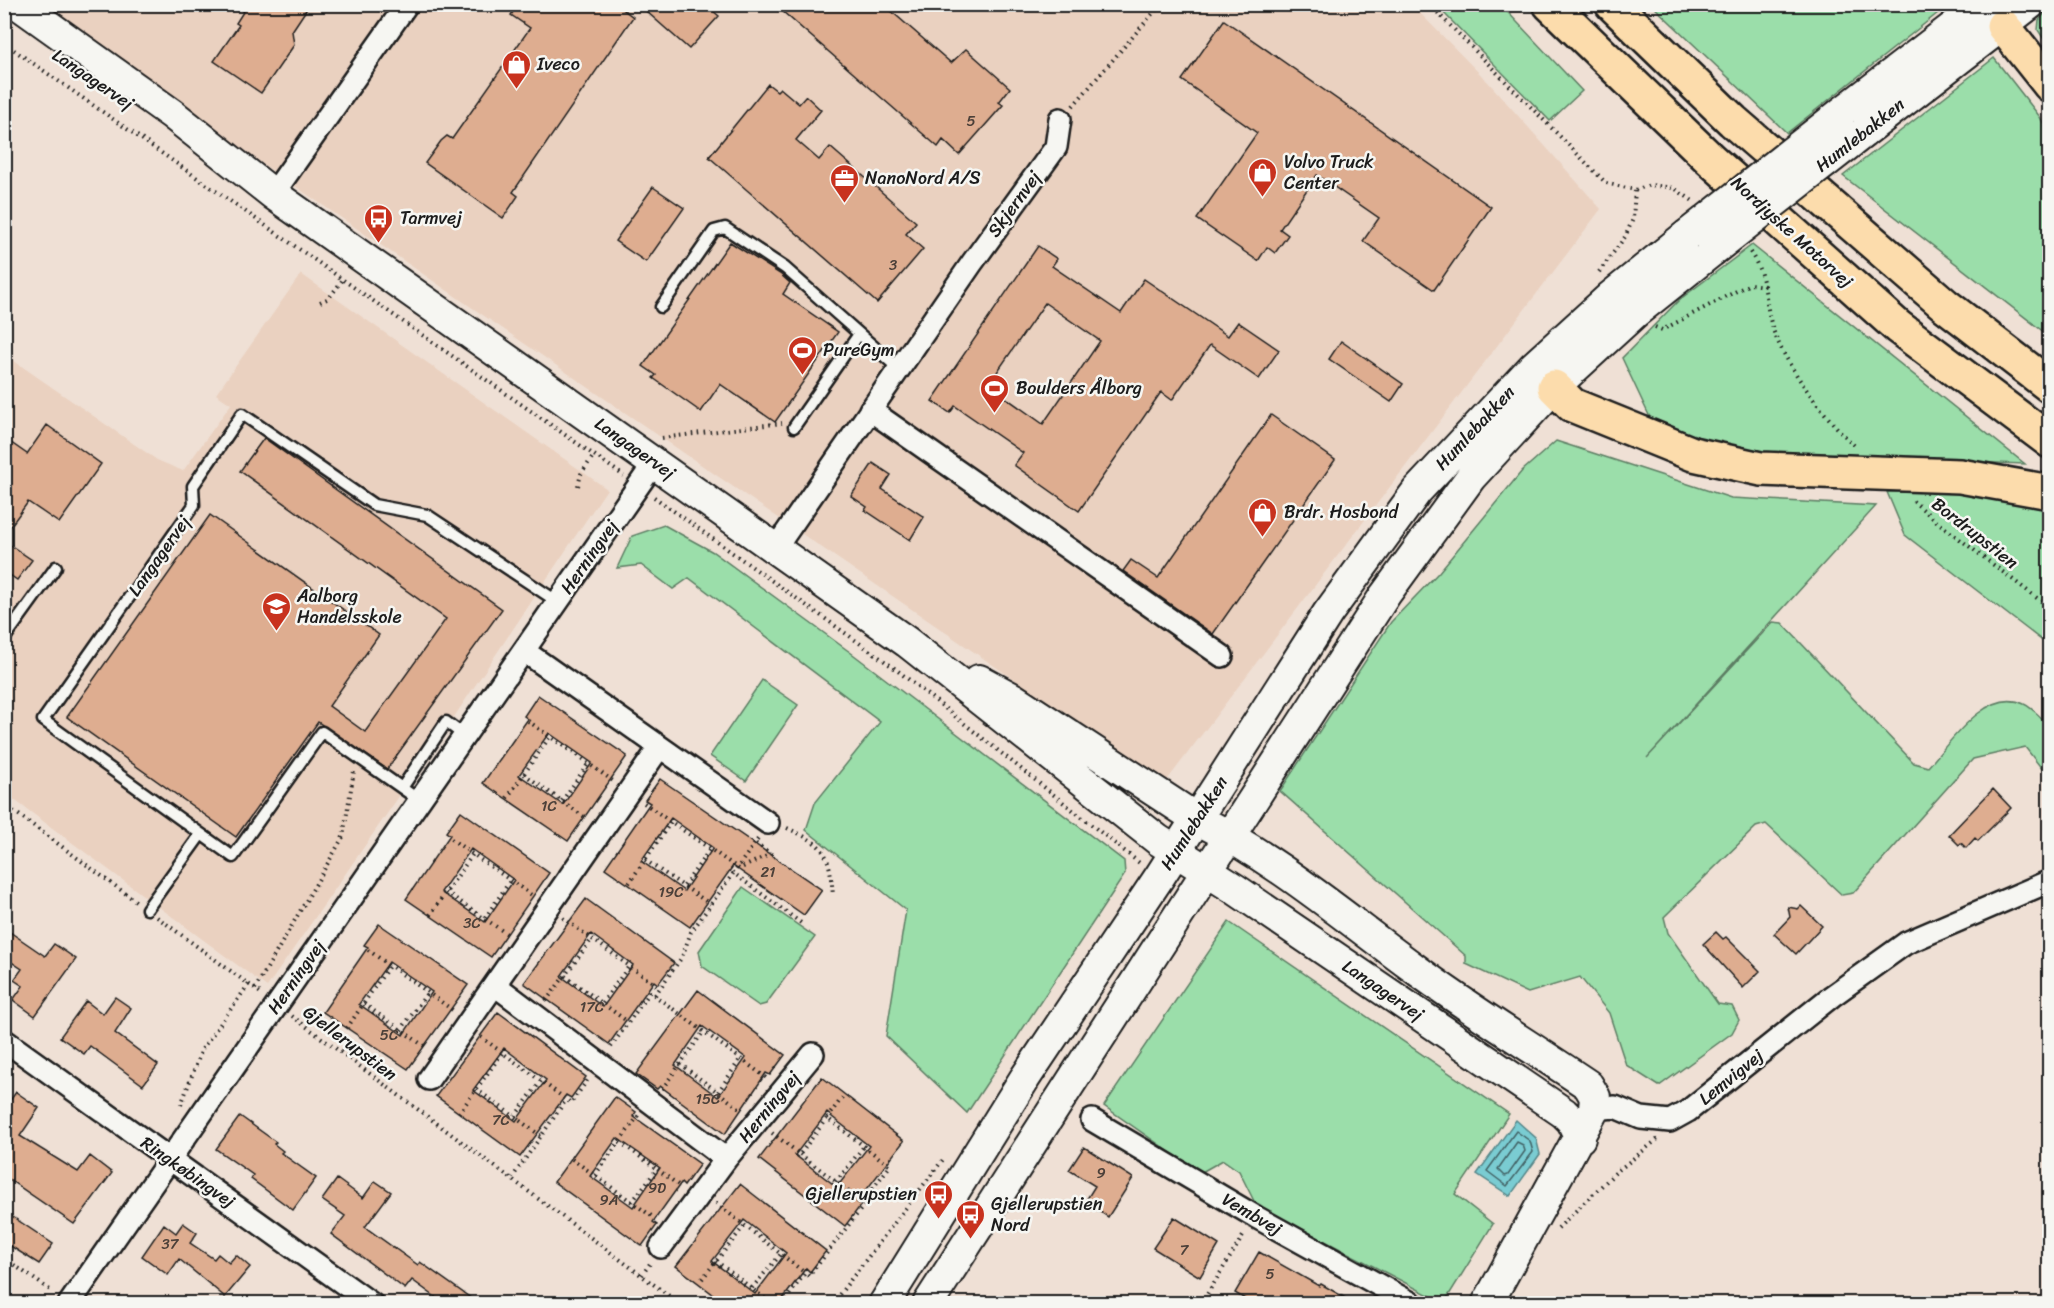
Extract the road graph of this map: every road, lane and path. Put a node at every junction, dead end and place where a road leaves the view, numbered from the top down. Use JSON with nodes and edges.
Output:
{"nodes":[{"id":1,"x":18,"y":4,"type":"edge"},
{"id":2,"x":407,"y":4,"type":"edge"},
{"id":3,"x":1161,"y":4,"type":"edge"},
{"id":4,"x":1550,"y":4,"type":"edge"},
{"id":5,"x":1612,"y":4,"type":"edge"},
{"id":6,"x":2030,"y":4,"type":"edge"},
{"id":7,"x":1990,"y":12,"type":"edge"},
{"id":8,"x":4,"y":19,"type":"edge"},
{"id":9,"x":4,"y":43,"type":"edge"},
{"id":10,"x":2049,"y":85,"type":"edge"},
{"id":11,"x":1060,"y":119,"type":"joint"},
{"id":12,"x":1852,"y":123,"type":"junction"},
{"id":13,"x":1635,"y":190,"type":"dead end"},
{"id":14,"x":273,"y":194,"type":"junction"},
{"id":15,"x":347,"y":273,"type":"dead end"},
{"id":16,"x":343,"y":279,"type":"junction"},
{"id":17,"x":1766,"y":286,"type":"dead end"},
{"id":18,"x":1610,"y":297,"type":"junction"},
{"id":19,"x":321,"y":302,"type":"dead end"},
{"id":20,"x":661,"y":307,"type":"dead end"},
{"id":21,"x":1636,"y":312,"type":"junction"},
{"id":22,"x":859,"y":334,"type":"junction"},
{"id":23,"x":899,"y":369,"type":"junction"},
{"id":24,"x":1544,"y":377,"type":"junction"},
{"id":25,"x":2049,"y":386,"type":"edge"},
{"id":26,"x":870,"y":410,"type":"junction"},
{"id":27,"x":781,"y":422,"type":"dead end"},
{"id":28,"x":794,"y":427,"type":"dead end"},
{"id":29,"x":2049,"y":441,"type":"edge"},
{"id":30,"x":593,"y":456,"type":"junction"},
{"id":31,"x":644,"y":466,"type":"junction"},
{"id":32,"x":578,"y":486,"type":"dead end"},
{"id":33,"x":2049,"y":492,"type":"edge"},
{"id":34,"x":1913,"y":500,"type":"dead end"},
{"id":35,"x":775,"y":549,"type":"junction"},
{"id":36,"x":56,"y":567,"type":"dead end"},
{"id":37,"x":558,"y":602,"type":"junction"},
{"id":38,"x":2049,"y":608,"type":"edge"},
{"id":39,"x":4,"y":639,"type":"edge"},
{"id":40,"x":907,"y":642,"type":"junction"},
{"id":41,"x":524,"y":651,"type":"junction"},
{"id":42,"x":1222,"y":656,"type":"dead end"},
{"id":43,"x":528,"y":721,"type":"dead end"},
{"id":44,"x":465,"y":736,"type":"junction"},
{"id":45,"x":549,"y":738,"type":"junction"},
{"id":46,"x":659,"y":748,"type":"junction"},
{"id":47,"x":357,"y":756,"type":"junction"},
{"id":48,"x":588,"y":764,"type":"junction"},
{"id":49,"x":524,"y":774,"type":"junction"},
{"id":50,"x":402,"y":788,"type":"junction"},
{"id":51,"x":628,"y":792,"type":"junction"},
{"id":52,"x":507,"y":798,"type":"dead end"},
{"id":53,"x":419,"y":800,"type":"junction"},
{"id":54,"x":562,"y":801,"type":"junction"},
{"id":55,"x":4,"y":804,"type":"edge"},
{"id":56,"x":647,"y":805,"type":"dead end"},
{"id":57,"x":671,"y":822,"type":"junction"},
{"id":58,"x":768,"y":823,"type":"joint"},
{"id":59,"x":602,"y":830,"type":"junction"},
{"id":60,"x":201,"y":834,"type":"junction"},
{"id":61,"x":1187,"y":835,"type":"junction"},
{"id":62,"x":451,"y":839,"type":"dead end"},
{"id":63,"x":710,"y":849,"type":"junction"},
{"id":64,"x":1218,"y":852,"type":"junction"},
{"id":65,"x":473,"y":854,"type":"junction"},
{"id":66,"x":645,"y":860,"type":"junction"},
{"id":67,"x":736,"y":867,"type":"junction"},
{"id":68,"x":732,"y":872,"type":"junction"},
{"id":69,"x":1160,"y":876,"type":"junction"},
{"id":70,"x":510,"y":881,"type":"junction"},
{"id":71,"x":2049,"y":881,"type":"edge"},
{"id":72,"x":629,"y":883,"type":"dead end"},
{"id":73,"x":684,"y":886,"type":"junction"},
{"id":74,"x":446,"y":892,"type":"junction"},
{"id":75,"x":833,"y":895,"type":"dead end"},
{"id":76,"x":710,"y":904,"type":"junction"},
{"id":77,"x":147,"y":909,"type":"junction"},
{"id":78,"x":558,"y":914,"type":"junction"},
{"id":79,"x":430,"y":915,"type":"dead end"},
{"id":80,"x":485,"y":918,"type":"junction"},
{"id":81,"x":801,"y":923,"type":"dead end"},
{"id":82,"x":592,"y":939,"type":"junction"},
{"id":83,"x":523,"y":945,"type":"junction"},
{"id":84,"x":368,"y":950,"type":"dead end"},
{"id":85,"x":389,"y":966,"type":"junction"},
{"id":86,"x":629,"y":966,"type":"junction"},
{"id":87,"x":565,"y":976,"type":"junction"},
{"id":88,"x":495,"y":985,"type":"junction"},
{"id":89,"x":660,"y":988,"type":"junction"},
{"id":90,"x":255,"y":989,"type":"junction"},
{"id":91,"x":427,"y":993,"type":"junction"},
{"id":92,"x":655,"y":995,"type":"junction"},
{"id":93,"x":603,"y":1003,"type":"junction"},
{"id":94,"x":276,"y":1004,"type":"junction"},
{"id":95,"x":364,"y":1004,"type":"junction"},
{"id":96,"x":536,"y":1015,"type":"junction"},
{"id":97,"x":628,"y":1022,"type":"junction"},
{"id":98,"x":468,"y":1024,"type":"junction"},
{"id":99,"x":347,"y":1028,"type":"dead end"},
{"id":100,"x":401,"y":1030,"type":"junction"},
{"id":101,"x":704,"y":1031,"type":"junction"},
{"id":102,"x":4,"y":1040,"type":"edge"},
{"id":103,"x":503,"y":1052,"type":"junction"},
{"id":104,"x":813,"y":1054,"type":"dead end"},
{"id":105,"x":741,"y":1058,"type":"junction"},
{"id":106,"x":443,"y":1059,"type":"junction"},
{"id":107,"x":600,"y":1062,"type":"junction"},
{"id":108,"x":680,"y":1064,"type":"junction"},
{"id":109,"x":429,"y":1078,"type":"dead end"},
{"id":110,"x":541,"y":1081,"type":"junction"},
{"id":111,"x":476,"y":1089,"type":"junction"},
{"id":112,"x":783,"y":1090,"type":"junction"},
{"id":113,"x":717,"y":1092,"type":"junction"},
{"id":114,"x":845,"y":1094,"type":"dead end"},
{"id":115,"x":566,"y":1100,"type":"junction"},
{"id":116,"x":649,"y":1103,"type":"junction"},
{"id":117,"x":1594,"y":1109,"type":"junction"},
{"id":118,"x":459,"y":1113,"type":"dead end"},
{"id":119,"x":515,"y":1116,"type":"junction"},
{"id":120,"x":827,"y":1118,"type":"junction"},
{"id":121,"x":1092,"y":1120,"type":"dead end"},
{"id":122,"x":757,"y":1121,"type":"junction"},
{"id":123,"x":1670,"y":1121,"type":"junction"},
{"id":124,"x":541,"y":1136,"type":"junction"},
{"id":125,"x":1580,"y":1138,"type":"junction"},
{"id":126,"x":620,"y":1142,"type":"junction"},
{"id":127,"x":864,"y":1146,"type":"junction"},
{"id":128,"x":951,"y":1149,"type":"dead end"},
{"id":129,"x":800,"y":1154,"type":"junction"},
{"id":130,"x":169,"y":1159,"type":"junction"},
{"id":131,"x":572,"y":1159,"type":"dead end"},
{"id":132,"x":726,"y":1159,"type":"junction"},
{"id":133,"x":657,"y":1169,"type":"junction"},
{"id":134,"x":595,"y":1175,"type":"junction"},
{"id":135,"x":512,"y":1179,"type":"junction"},
{"id":136,"x":836,"y":1182,"type":"junction"},
{"id":137,"x":699,"y":1195,"type":"junction"},
{"id":138,"x":632,"y":1202,"type":"junction"},
{"id":139,"x":862,"y":1202,"type":"junction"},
{"id":140,"x":1256,"y":1217,"type":"junction"},
{"id":141,"x":745,"y":1225,"type":"junction"},
{"id":142,"x":1524,"y":1237,"type":"junction"},
{"id":143,"x":667,"y":1239,"type":"joint"},
{"id":144,"x":781,"y":1254,"type":"junction"},
{"id":145,"x":716,"y":1261,"type":"junction"},
{"id":146,"x":805,"y":1273,"type":"junction"},
{"id":147,"x":702,"y":1280,"type":"dead end"},
{"id":148,"x":752,"y":1288,"type":"junction"},
{"id":149,"x":69,"y":1304,"type":"edge"},
{"id":150,"x":372,"y":1304,"type":"edge"},
{"id":151,"x":680,"y":1304,"type":"edge"},
{"id":152,"x":772,"y":1304,"type":"edge"},
{"id":153,"x":783,"y":1304,"type":"edge"},
{"id":154,"x":832,"y":1304,"type":"edge"},
{"id":155,"x":884,"y":1304,"type":"edge"},
{"id":156,"x":928,"y":1304,"type":"edge"},
{"id":157,"x":1201,"y":1304,"type":"edge"},
{"id":158,"x":1413,"y":1304,"type":"edge"},
{"id":159,"x":1487,"y":1304,"type":"edge"}],
"edges":[{"from":1,"to":14,"type":"street","name":"Langagervej"},
{"from":2,"to":14,"type":"street"},
{"from":3,"to":11,"type":"path"},
{"from":4,"to":29,"type":"highway","name":"Nordjyske Motorvej"},
{"from":5,"to":25,"type":"highway"},
{"from":6,"to":7,"type":"street","name":"Humlebakken"},
{"from":7,"to":10,"type":"highway"},
{"from":7,"to":12,"type":"street","name":"Humlebakken"},
{"from":8,"to":14,"type":"street","name":"Langagervej"},
{"from":9,"to":16,"type":"path"},
{"from":11,"to":23,"type":"street","name":"Skjernvej"},
{"from":12,"to":18,"type":"street","name":"Humlebakken","bridge":true},
{"from":12,"to":21,"type":"street","name":"Humlebakken","bridge":true},
{"from":13,"to":18,"type":"path"},
{"from":14,"to":31,"type":"street","name":"Langagervej"},
{"from":15,"to":16,"type":"path"},
{"from":16,"to":19,"type":"path"},
{"from":16,"to":30,"type":"path"},
{"from":17,"to":21,"type":"path"},
{"from":18,"to":24,"type":"street","name":"Humlebakken"},
{"from":20,"to":22,"type":"lane"},
{"from":21,"to":24,"type":"street","name":"Humlebakken"},
{"from":22,"to":23,"type":"lane"},
{"from":22,"to":28,"type":"lane"},
{"from":23,"to":26,"type":"street","name":"Skjernvej"},
{"from":24,"to":33,"type":"highway"},
{"from":24,"to":61,"type":"street","name":"Humlebakken"},
{"from":24,"to":64,"type":"street","name":"Humlebakken"},
{"from":26,"to":35,"type":"street","name":"Skjernvej"},
{"from":26,"to":42,"type":"street"},
{"from":27,"to":31,"type":"path"},
{"from":30,"to":31,"type":"path"},
{"from":30,"to":32,"type":"path"},
{"from":31,"to":35,"type":"street","name":"Langagervej"},
{"from":31,"to":37,"type":"street","name":"Herningvej"},
{"from":31,"to":69,"type":"path"},
{"from":34,"to":38,"type":"path","name":"Bordrupstien"},
{"from":35,"to":40,"type":"street","name":"Langagervej"},
{"from":36,"to":39,"type":"lane"},
{"from":37,"to":41,"type":"street","name":"Herningvej"},
{"from":37,"to":60,"type":"lane","name":"Langagervej"},
{"from":40,"to":61,"type":"street","name":"Langagervej"},
{"from":40,"to":61,"type":"street","name":"Langagervej"},
{"from":41,"to":44,"type":"street","name":"Herningvej"},
{"from":41,"to":46,"type":"street"},
{"from":43,"to":45,"type":"path"},
{"from":44,"to":50,"type":"lane"},
{"from":44,"to":53,"type":"street","name":"Herningvej"},
{"from":45,"to":48,"type":"path"},
{"from":45,"to":49,"type":"path"},
{"from":46,"to":51,"type":"street"},
{"from":46,"to":58,"type":"street"},
{"from":47,"to":50,"type":"lane","name":"Langagervej"},
{"from":47,"to":60,"type":"lane","name":"Langagervej"},
{"from":47,"to":90,"type":"path"},
{"from":48,"to":51,"type":"path"},
{"from":48,"to":54,"type":"path"},
{"from":49,"to":52,"type":"path"},
{"from":49,"to":54,"type":"path"},
{"from":50,"to":53,"type":"lane","name":"Langagervej"},
{"from":51,"to":59,"type":"street"},
{"from":53,"to":94,"type":"street","name":"Herningvej"},
{"from":54,"to":59,"type":"path"},
{"from":55,"to":77,"type":"path","name":"Gjellerupstien"},
{"from":56,"to":57,"type":"path"},
{"from":57,"to":63,"type":"path"},
{"from":57,"to":66,"type":"path"},
{"from":58,"to":75,"type":"path"},
{"from":59,"to":78,"type":"street"},
{"from":60,"to":77,"type":"lane"},
{"from":61,"to":64,"type":"street","name":"Langagervej"},
{"from":61,"to":64,"type":"street"},
{"from":61,"to":69,"type":"street","name":"Humlebakken"},
{"from":62,"to":65,"type":"path"},
{"from":63,"to":67,"type":"path"},
{"from":63,"to":73,"type":"path"},
{"from":64,"to":117,"type":"street","name":"Langagervej"},
{"from":64,"to":125,"type":"street","name":"Langagervej"},
{"from":64,"to":156,"type":"street","name":"Humlebakken"},
{"from":65,"to":70,"type":"path"},
{"from":65,"to":74,"type":"path"},
{"from":66,"to":72,"type":"path"},
{"from":66,"to":73,"type":"path"},
{"from":67,"to":67,"type":"path"},
{"from":67,"to":68,"type":"path"},
{"from":68,"to":76,"type":"path"},
{"from":68,"to":81,"type":"path"},
{"from":69,"to":155,"type":"street","name":"Humlebakken"},
{"from":70,"to":78,"type":"path"},
{"from":70,"to":80,"type":"path"},
{"from":71,"to":123,"type":"street","name":"Lemvigvej"},
{"from":73,"to":76,"type":"path"},
{"from":74,"to":79,"type":"path"},
{"from":74,"to":80,"type":"path"},
{"from":76,"to":89,"type":"path"},
{"from":77,"to":90,"type":"path","name":"Gjellerupstien"},
{"from":78,"to":82,"type":"path"},
{"from":78,"to":83,"type":"street"},
{"from":80,"to":83,"type":"path"},
{"from":82,"to":86,"type":"path"},
{"from":82,"to":87,"type":"path"},
{"from":83,"to":88,"type":"street"},
{"from":84,"to":85,"type":"path"},
{"from":85,"to":91,"type":"path"},
{"from":85,"to":95,"type":"path"},
{"from":86,"to":89,"type":"path"},
{"from":86,"to":93,"type":"path"},
{"from":87,"to":93,"type":"path"},
{"from":87,"to":96,"type":"path"},
{"from":88,"to":96,"type":"street","name":"Herningvej"},
{"from":88,"to":98,"type":"street"},
{"from":89,"to":92,"type":"path"},
{"from":90,"to":94,"type":"path","name":"Gjellerupstien"},
{"from":91,"to":98,"type":"path"},
{"from":91,"to":100,"type":"path"},
{"from":92,"to":97,"type":"path"},
{"from":92,"to":101,"type":"path"},
{"from":93,"to":97,"type":"path"},
{"from":94,"to":130,"type":"street","name":"Herningvej"},
{"from":94,"to":135,"type":"path","name":"Gjellerupstien"},
{"from":95,"to":99,"type":"path"},
{"from":95,"to":100,"type":"path"},
{"from":96,"to":107,"type":"street","name":"Herningvej"},
{"from":97,"to":107,"type":"path"},
{"from":98,"to":103,"type":"path"},
{"from":98,"to":106,"type":"street"},
{"from":100,"to":106,"type":"path"},
{"from":101,"to":105,"type":"path"},
{"from":101,"to":108,"type":"path"},
{"from":102,"to":130,"type":"street","name":"Ringkøbingvej"},
{"from":103,"to":110,"type":"path"},
{"from":103,"to":111,"type":"path"},
{"from":104,"to":112,"type":"street","name":"Herningvej"},
{"from":105,"to":112,"type":"path"},
{"from":105,"to":113,"type":"path"},
{"from":106,"to":109,"type":"street"},
{"from":107,"to":115,"type":"path"},
{"from":107,"to":116,"type":"street","name":"Herningvej"},
{"from":108,"to":113,"type":"path"},
{"from":108,"to":116,"type":"path"},
{"from":110,"to":115,"type":"path"},
{"from":110,"to":119,"type":"path"},
{"from":111,"to":118,"type":"path"},
{"from":111,"to":119,"type":"path"},
{"from":112,"to":122,"type":"street","name":"Herningvej"},
{"from":113,"to":122,"type":"path"},
{"from":114,"to":120,"type":"path"},
{"from":115,"to":124,"type":"path"},
{"from":116,"to":126,"type":"path"},
{"from":116,"to":132,"type":"street","name":"Herningvej"},
{"from":117,"to":123,"type":"street"},
{"from":117,"to":125,"type":"street"},
{"from":119,"to":124,"type":"path"},
{"from":120,"to":127,"type":"path"},
{"from":120,"to":129,"type":"path"},
{"from":121,"to":140,"type":"street","name":"Vembvej"},
{"from":122,"to":129,"type":"path"},
{"from":122,"to":132,"type":"street","name":"Herningvej"},
{"from":123,"to":142,"type":"path"},
{"from":124,"to":135,"type":"path"},
{"from":125,"to":142,"type":"street"},
{"from":126,"to":133,"type":"path"},
{"from":126,"to":134,"type":"path"},
{"from":127,"to":136,"type":"path"},
{"from":127,"to":139,"type":"path"},
{"from":128,"to":154,"type":"path"},
{"from":129,"to":136,"type":"path"},
{"from":130,"to":149,"type":"street","name":"Herningvej"},
{"from":130,"to":150,"type":"street","name":"Ringkøbingvej"},
{"from":131,"to":134,"type":"path"},
{"from":132,"to":137,"type":"street","name":"Herningvej"},
{"from":133,"to":137,"type":"path"},
{"from":133,"to":138,"type":"path"},
{"from":134,"to":138,"type":"path"},
{"from":135,"to":151,"type":"path","name":"Gjellerupstien"},
{"from":136,"to":139,"type":"path"},
{"from":137,"to":141,"type":"path"},
{"from":137,"to":143,"type":"street","name":"Herningvej"},
{"from":138,"to":143,"type":"path"},
{"from":139,"to":146,"type":"path"},
{"from":140,"to":157,"type":"path"},
{"from":140,"to":158,"type":"street","name":"Vembvej"},
{"from":141,"to":144,"type":"path"},
{"from":141,"to":145,"type":"path"},
{"from":142,"to":159,"type":"street"},
{"from":144,"to":146,"type":"path"},
{"from":144,"to":148,"type":"path"},
{"from":145,"to":147,"type":"path"},
{"from":145,"to":148,"type":"path"},
{"from":146,"to":153,"type":"path"},
{"from":148,"to":152,"type":"path"}]}
